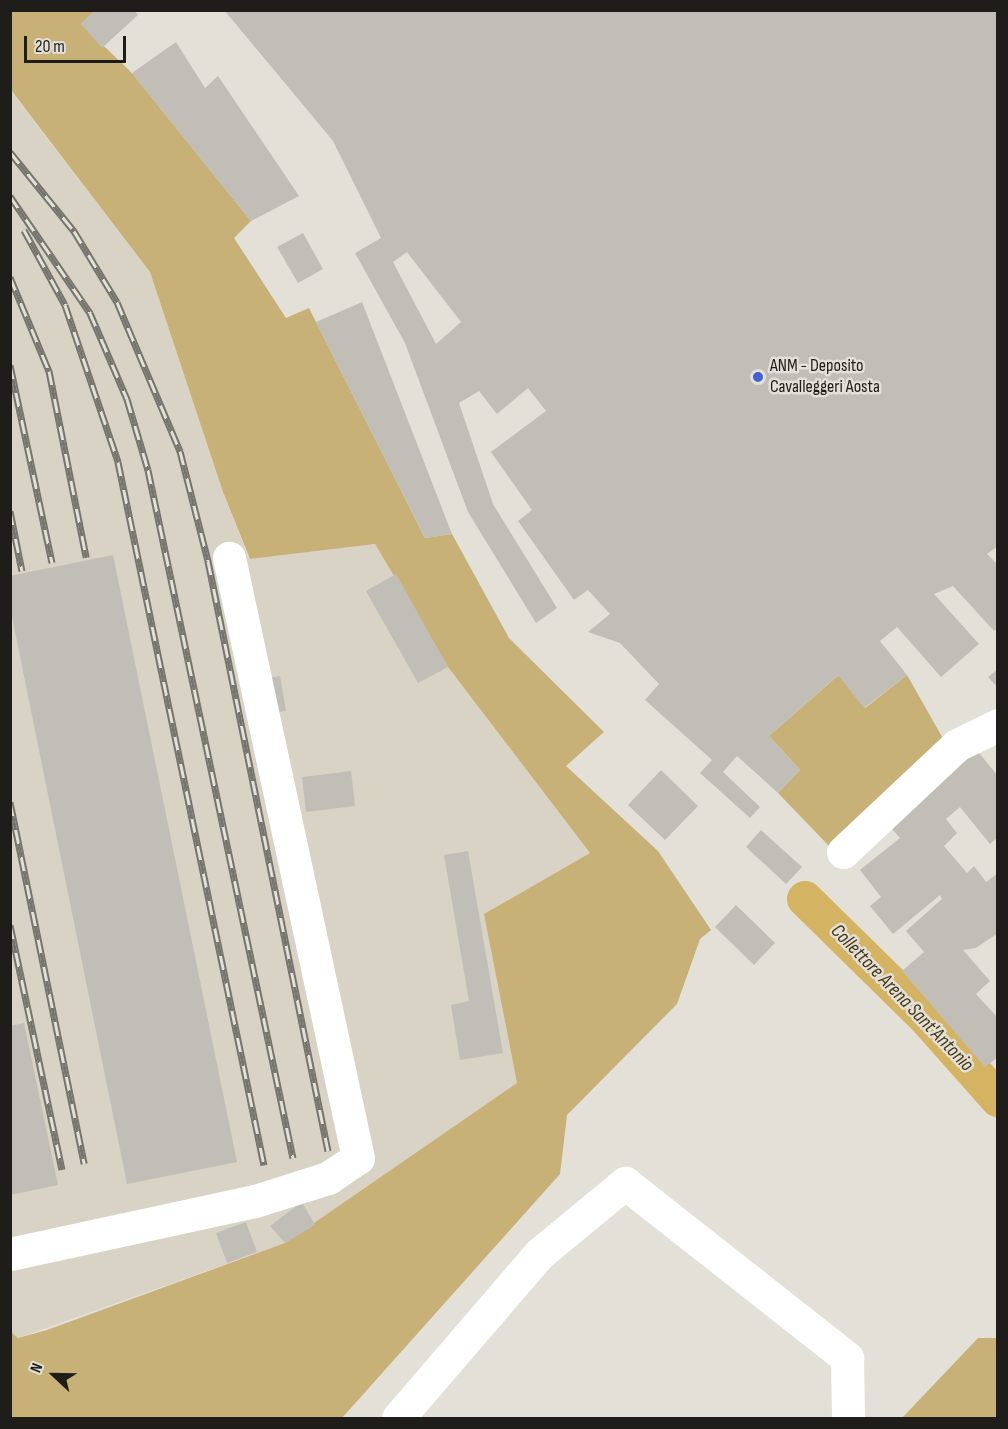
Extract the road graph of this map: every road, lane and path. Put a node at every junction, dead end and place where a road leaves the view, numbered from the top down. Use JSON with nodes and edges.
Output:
{"nodes":[{"id":1,"x":229,"y":558,"type":"dead end"},
{"id":2,"x":998,"y":725,"type":"edge"},
{"id":3,"x":843,"y":852,"type":"dead end"},
{"id":4,"x":10,"y":1254,"type":"edge"},
{"id":5,"x":398,"y":1419,"type":"edge"},
{"id":6,"x":848,"y":1419,"type":"edge"}],
"edges":[{"from":1,"to":4,"type":"lane"},
{"from":2,"to":3,"type":"lane"},
{"from":5,"to":6,"type":"lane"}]}
